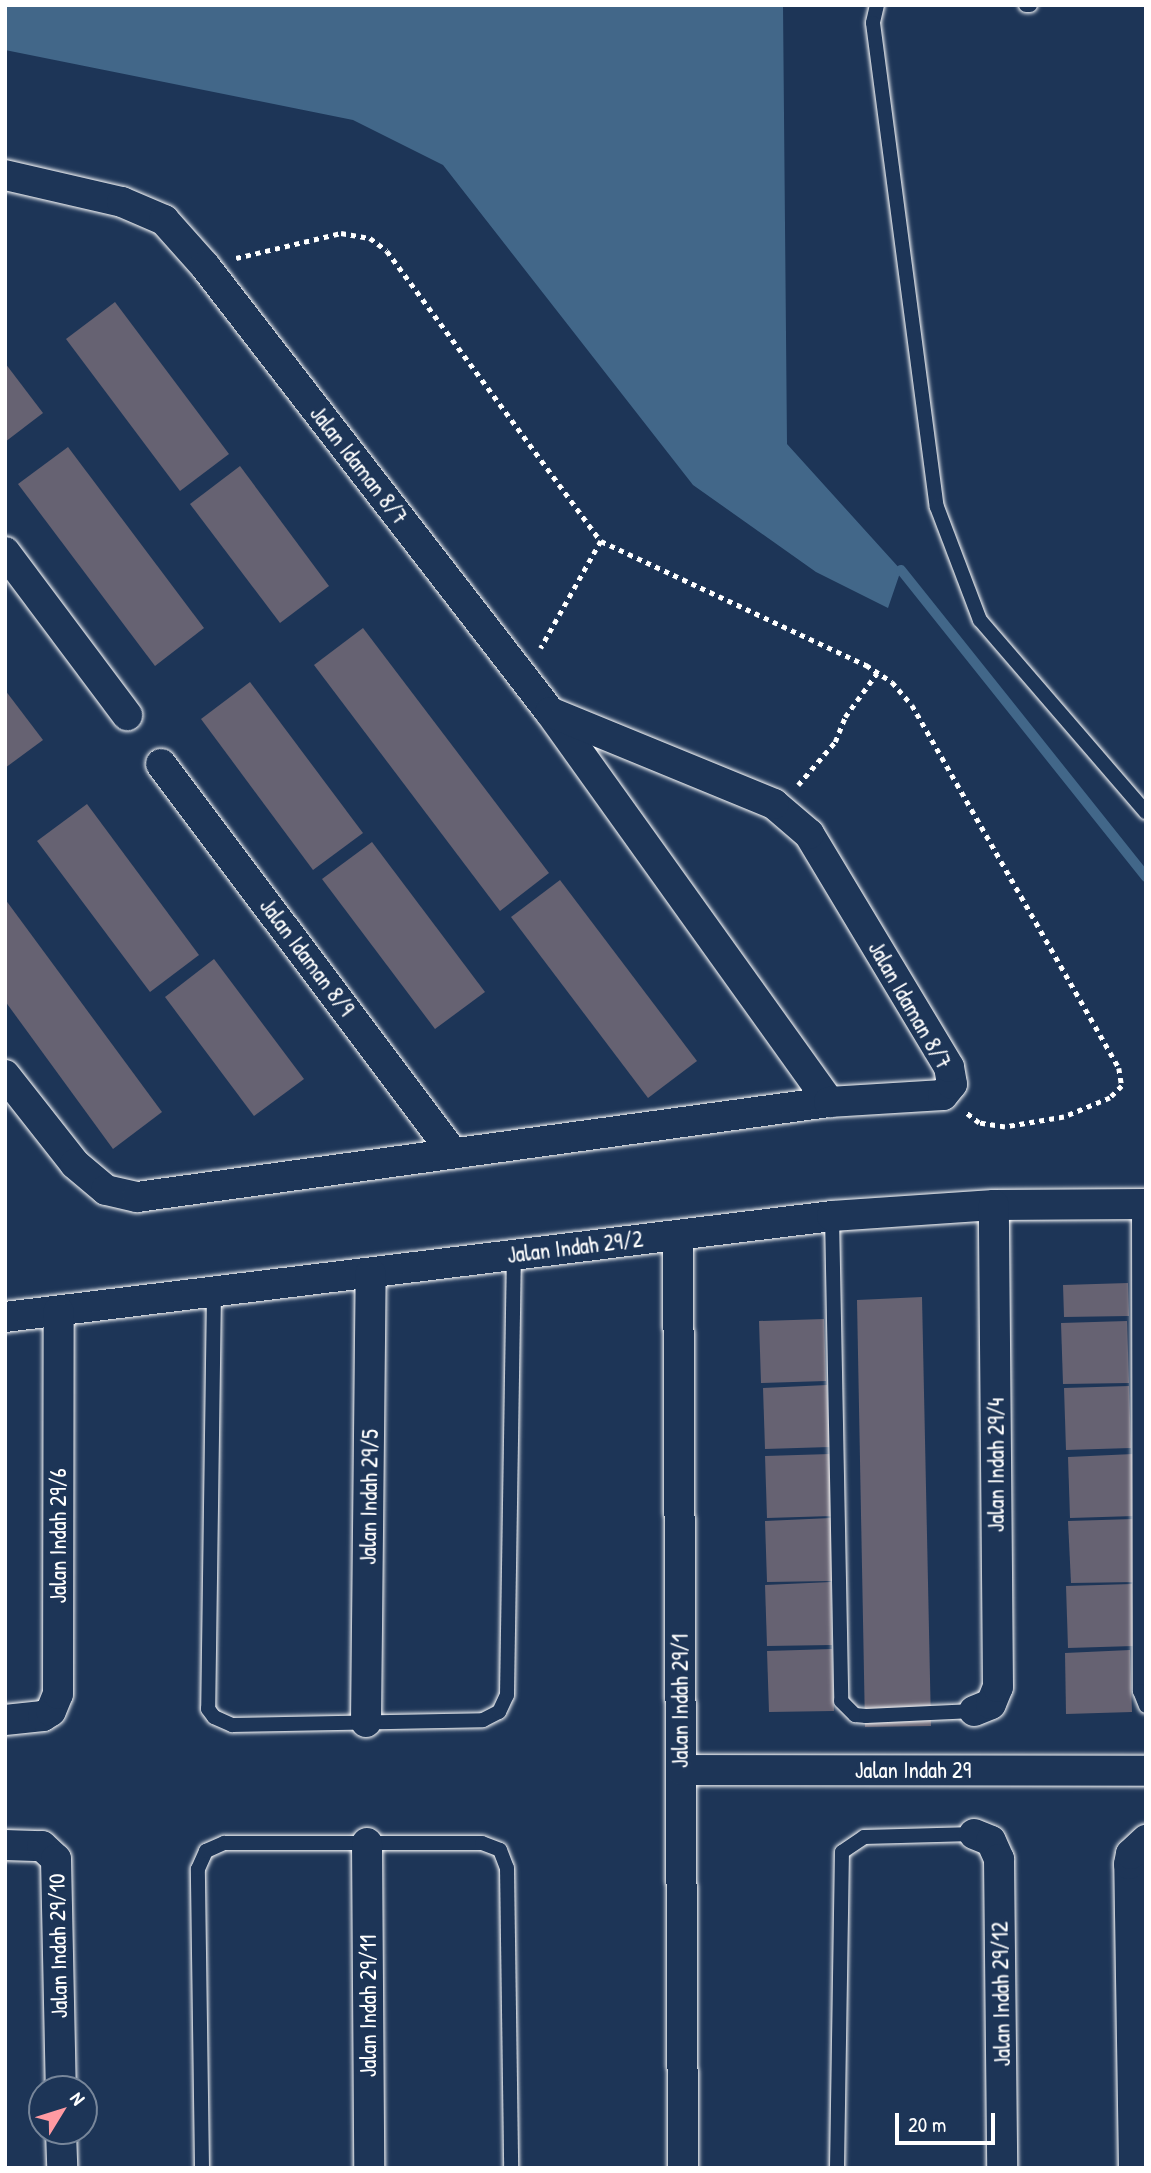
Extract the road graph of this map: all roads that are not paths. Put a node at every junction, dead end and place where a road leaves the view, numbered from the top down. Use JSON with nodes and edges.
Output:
{"nodes":[{"id":1,"x":877,"y":5,"type":"edge"},
{"id":2,"x":5,"y":175,"type":"edge"},
{"id":3,"x":5,"y":552,"type":"edge"},
{"id":4,"x":550,"y":712,"type":"junction"},
{"id":5,"x":127,"y":715,"type":"dead end"},
{"id":6,"x":161,"y":764,"type":"dead end"},
{"id":7,"x":1143,"y":805,"type":"edge"},
{"id":8,"x":5,"y":1075,"type":"edge"},
{"id":9,"x":829,"y":1102,"type":"junction"},
{"id":10,"x":452,"y":1151,"type":"junction"},
{"id":11,"x":1142,"y":1204,"type":"edge"},
{"id":12,"x":994,"y":1205,"type":"junction"},
{"id":13,"x":832,"y":1216,"type":"junction"},
{"id":14,"x":678,"y":1235,"type":"junction"},
{"id":15,"x":514,"y":1255,"type":"junction"},
{"id":16,"x":371,"y":1272,"type":"junction"},
{"id":17,"x":214,"y":1292,"type":"junction"},
{"id":18,"x":59,"y":1311,"type":"junction"},
{"id":19,"x":5,"y":1318,"type":"edge"},
{"id":20,"x":1146,"y":1706,"type":"edge"},
{"id":21,"x":974,"y":1712,"type":"joint"},
{"id":22,"x":5,"y":1720,"type":"edge"},
{"id":23,"x":366,"y":1722,"type":"junction"},
{"id":24,"x":681,"y":1770,"type":"junction"},
{"id":25,"x":1146,"y":1771,"type":"edge"},
{"id":26,"x":974,"y":1834,"type":"joint"},
{"id":27,"x":1146,"y":1840,"type":"edge"},
{"id":28,"x":367,"y":1843,"type":"junction"},
{"id":29,"x":5,"y":1845,"type":"edge"},
{"id":30,"x":61,"y":2075,"type":"edge"},
{"id":31,"x":61,"y":2145,"type":"edge"},
{"id":32,"x":62,"y":2168,"type":"edge"},
{"id":33,"x":202,"y":2168,"type":"edge"},
{"id":34,"x":369,"y":2168,"type":"edge"},
{"id":35,"x":511,"y":2168,"type":"edge"},
{"id":36,"x":683,"y":2168,"type":"edge"},
{"id":37,"x":836,"y":2168,"type":"edge"},
{"id":38,"x":1002,"y":2168,"type":"edge"},
{"id":39,"x":1134,"y":2168,"type":"edge"}],
"edges":[{"from":1,"to":7,"type":"lane"},
{"from":2,"to":4,"type":"street","name":"Jalan Idaman 8/7"},
{"from":3,"to":5,"type":"street"},
{"from":4,"to":9,"type":"street","name":"Jalan Idaman 8/7"},
{"from":4,"to":9,"type":"street","name":"Jalan Idaman 8/7"},
{"from":6,"to":10,"type":"street","name":"Jalan Idaman 8/9"},
{"from":8,"to":10,"type":"street"},
{"from":9,"to":10,"type":"street"},
{"from":11,"to":12,"type":"street","name":"Jalan Indah 29/2"},
{"from":11,"to":20,"type":"lane"},
{"from":12,"to":13,"type":"street","name":"Jalan Indah 29/2"},
{"from":12,"to":21,"type":"street","name":"Jalan Indah 29/4"},
{"from":13,"to":14,"type":"street","name":"Jalan Indah 29/2"},
{"from":13,"to":21,"type":"lane"},
{"from":14,"to":15,"type":"street","name":"Jalan Indah 29/2"},
{"from":14,"to":24,"type":"street","name":"Jalan Indah 29/1"},
{"from":15,"to":16,"type":"street","name":"Jalan Indah 29/2"},
{"from":15,"to":23,"type":"lane"},
{"from":16,"to":17,"type":"street","name":"Jalan Indah 29/2"},
{"from":16,"to":23,"type":"street","name":"Jalan Indah 29/5"},
{"from":17,"to":18,"type":"street","name":"Jalan Indah 29/2"},
{"from":17,"to":23,"type":"lane"},
{"from":18,"to":19,"type":"street","name":"Jalan Indah 29/2"},
{"from":18,"to":22,"type":"street","name":"Jalan Indah 29/6"},
{"from":24,"to":25,"type":"street","name":"Jalan Indah 29"},
{"from":24,"to":36,"type":"street","name":"Jalan Indah 29/1"},
{"from":26,"to":37,"type":"lane"},
{"from":26,"to":38,"type":"street","name":"Jalan Indah 29/12"},
{"from":27,"to":39,"type":"street"},
{"from":28,"to":33,"type":"lane"},
{"from":28,"to":34,"type":"street","name":"Jalan Indah 29/11"},
{"from":28,"to":35,"type":"lane"},
{"from":29,"to":30,"type":"street","name":"Jalan Indah 29/10"},
{"from":31,"to":32,"type":"street"}]}
